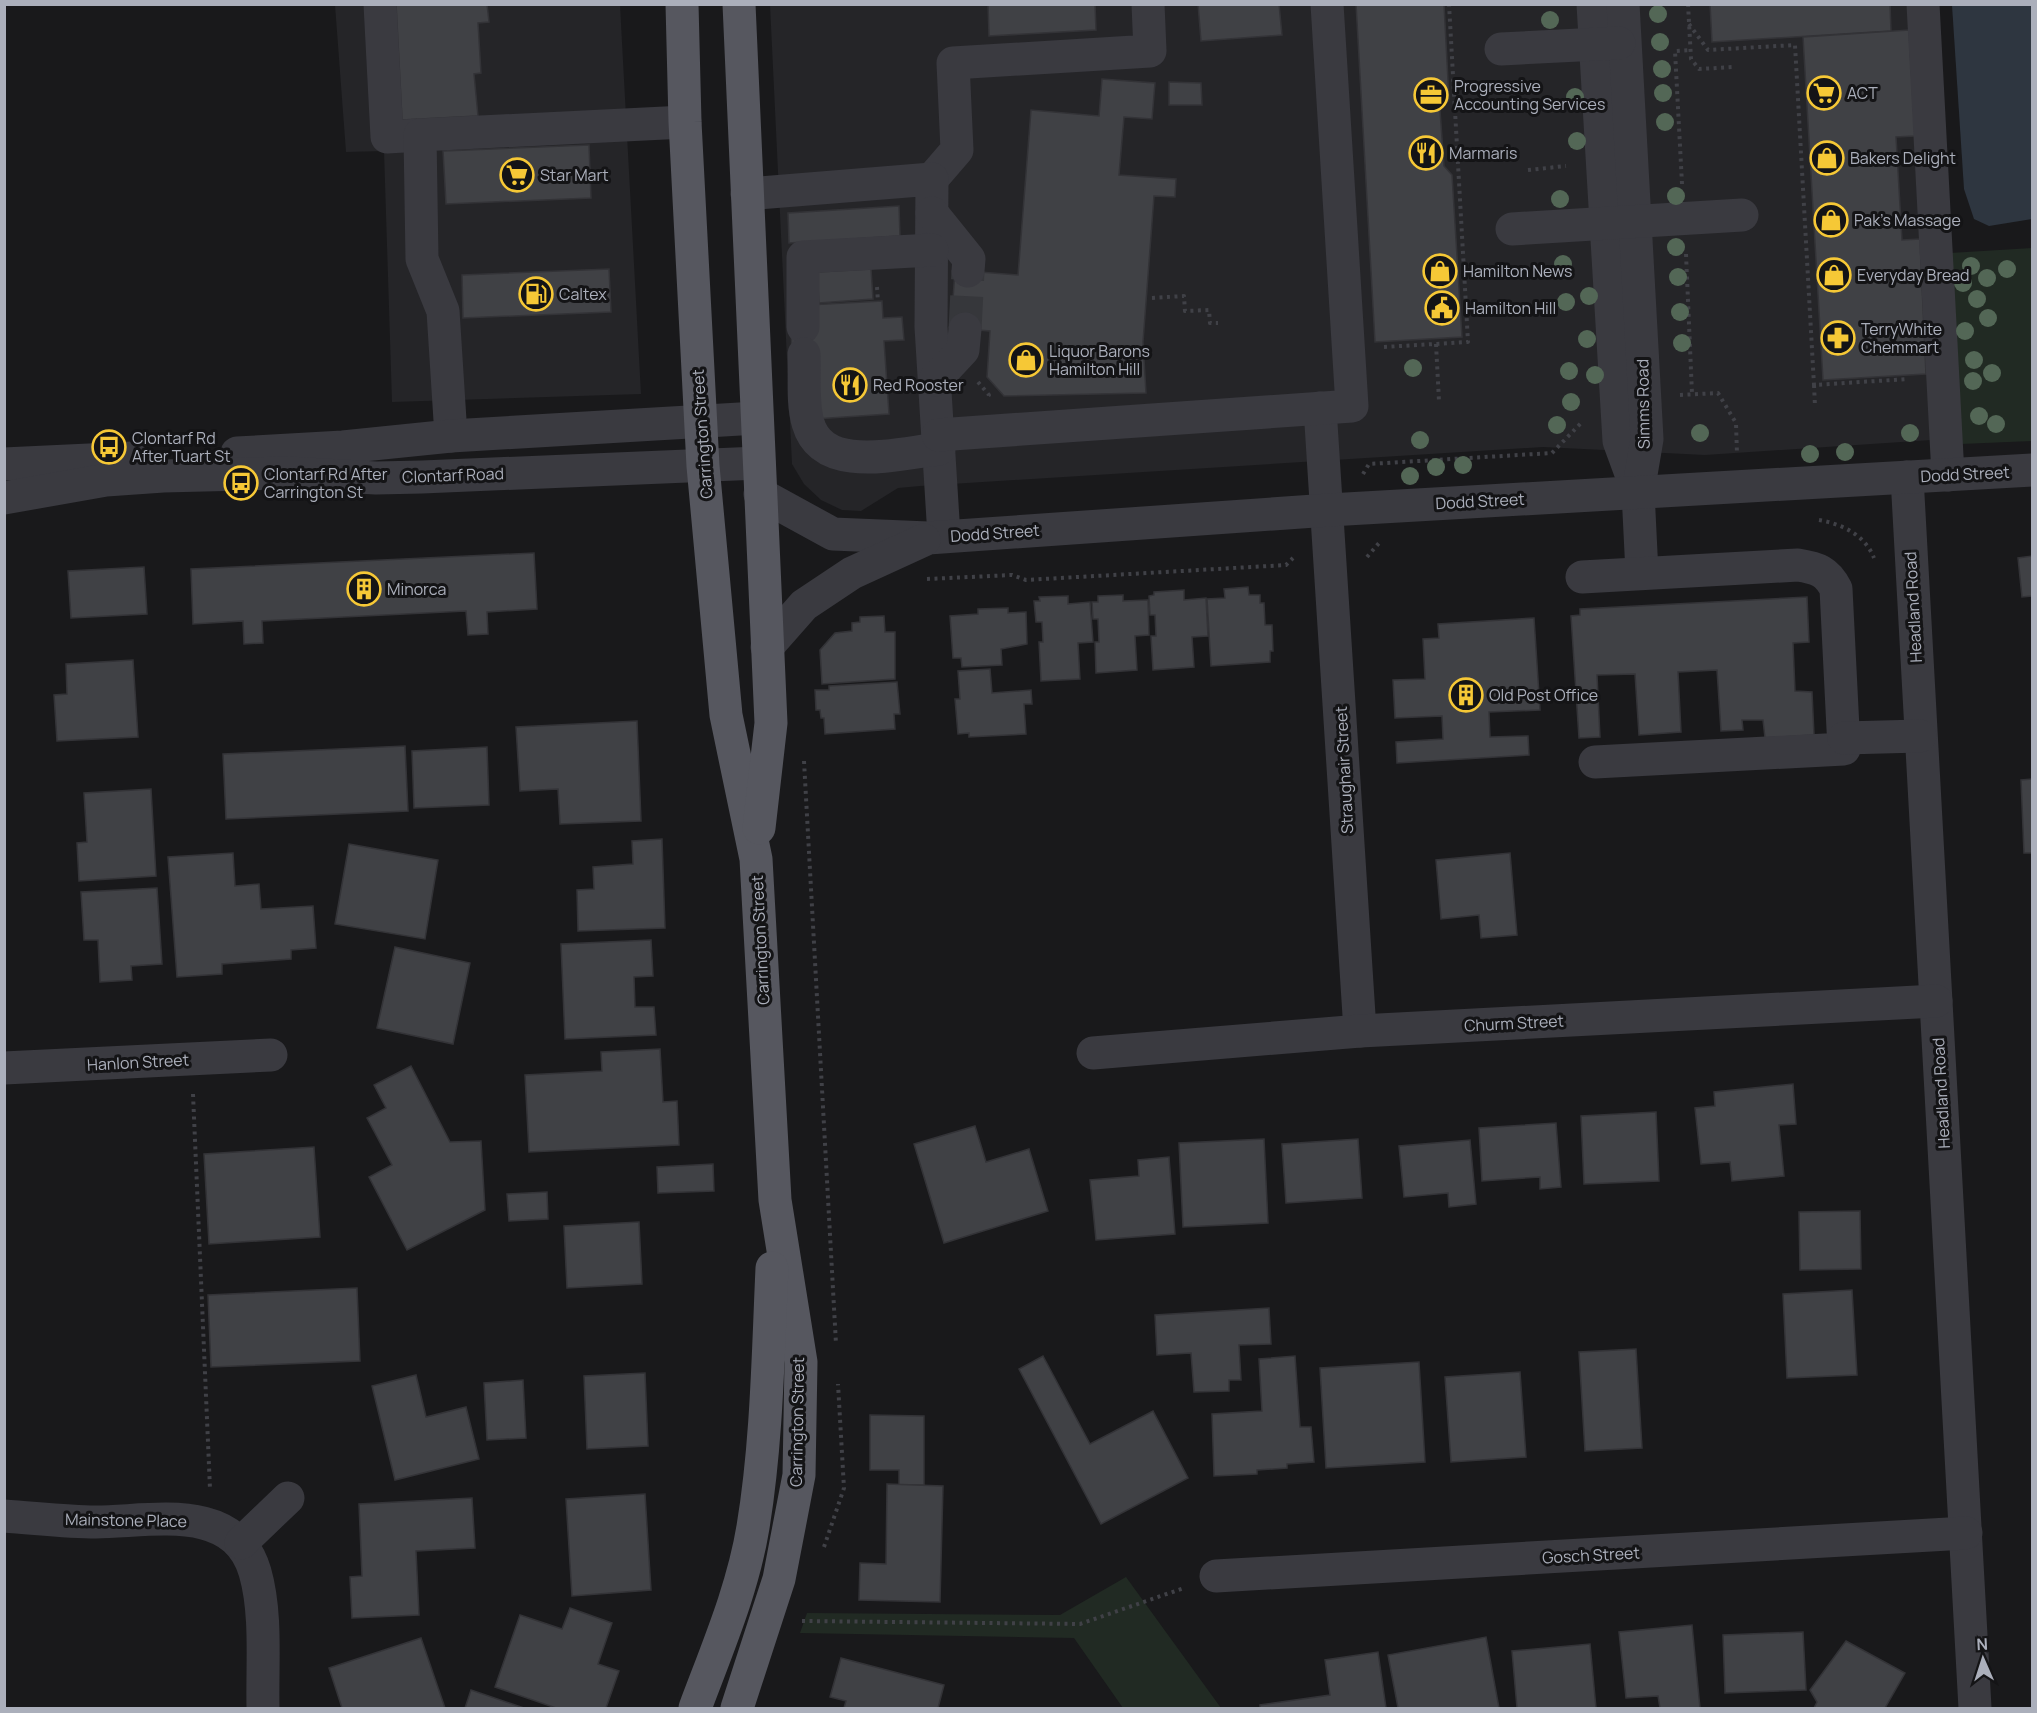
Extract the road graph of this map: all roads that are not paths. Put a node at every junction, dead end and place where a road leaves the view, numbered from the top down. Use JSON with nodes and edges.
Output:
{"nodes":[{"id":1,"x":380,"y":4,"type":"edge"},
{"id":2,"x":682,"y":4,"type":"edge"},
{"id":3,"x":739,"y":4,"type":"edge"},
{"id":4,"x":1148,"y":4,"type":"edge"},
{"id":5,"x":1327,"y":4,"type":"edge"},
{"id":6,"x":1593,"y":4,"type":"edge"},
{"id":7,"x":1623,"y":4,"type":"edge"},
{"id":8,"x":1923,"y":4,"type":"edge"},
{"id":9,"x":1610,"y":44,"type":"junction"},
{"id":10,"x":1501,"y":49,"type":"dead end"},
{"id":11,"x":685,"y":122,"type":"junction"},
{"id":12,"x":420,"y":135,"type":"junction"},
{"id":13,"x":932,"y":179,"type":"junction"},
{"id":14,"x":747,"y":194,"type":"junction"},
{"id":15,"x":932,"y":213,"type":"junction"},
{"id":16,"x":1742,"y":215,"type":"dead end"},
{"id":17,"x":1621,"y":222,"type":"junction"},
{"id":18,"x":1512,"y":229,"type":"dead end"},
{"id":19,"x":932,"y":250,"type":"junction"},
{"id":20,"x":968,"y":271,"type":"tunnel mouth"},
{"id":21,"x":965,"y":329,"type":"tunnel mouth"},
{"id":22,"x":934,"y":380,"type":"junction"},
{"id":23,"x":1320,"y":408,"type":"junction"},
{"id":24,"x":757,"y":418,"type":"junction"},
{"id":25,"x":700,"y":420,"type":"junction"},
{"id":26,"x":451,"y":436,"type":"junction"},
{"id":27,"x":938,"y":442,"type":"junction"},
{"id":28,"x":4,"y":464,"type":"edge"},
{"id":29,"x":703,"y":466,"type":"junction"},
{"id":30,"x":2032,"y":470,"type":"edge"},
{"id":31,"x":1948,"y":475,"type":"junction"},
{"id":32,"x":1907,"y":477,"type":"junction"},
{"id":33,"x":759,"y":479,"type":"junction"},
{"id":34,"x":1638,"y":492,"type":"junction"},
{"id":35,"x":4,"y":498,"type":"edge"},
{"id":36,"x":1329,"y":510,"type":"junction"},
{"id":37,"x":936,"y":537,"type":"junction"},
{"id":38,"x":1642,"y":573,"type":"junction"},
{"id":39,"x":1582,"y":577,"type":"dead end"},
{"id":40,"x":767,"y":647,"type":"junction"},
{"id":41,"x":1920,"y":735,"type":"junction"},
{"id":42,"x":1844,"y":738,"type":"junction"},
{"id":43,"x":1595,"y":762,"type":"dead end"},
{"id":44,"x":756,"y":859,"type":"junction"},
{"id":45,"x":1936,"y":1001,"type":"junction"},
{"id":46,"x":1360,"y":1031,"type":"junction"},
{"id":47,"x":1092,"y":1053,"type":"dead end"},
{"id":48,"x":271,"y":1055,"type":"dead end"},
{"id":49,"x":4,"y":1068,"type":"edge"},
{"id":50,"x":775,"y":1200,"type":"junction"},
{"id":51,"x":288,"y":1498,"type":"dead end"},
{"id":52,"x":4,"y":1516,"type":"edge"},
{"id":53,"x":1965,"y":1533,"type":"junction"},
{"id":54,"x":241,"y":1543,"type":"junction"},
{"id":55,"x":1216,"y":1576,"type":"road end"},
{"id":56,"x":263,"y":1708,"type":"edge"},
{"id":57,"x":695,"y":1708,"type":"edge"},
{"id":58,"x":737,"y":1708,"type":"edge"},
{"id":59,"x":1976,"y":1708,"type":"edge"}],
"edges":[{"from":1,"to":12,"type":"street"},
{"from":2,"to":11,"type":"main road","name":"Carrington Street"},
{"from":3,"to":14,"type":"main road","name":"Carrington Street"},
{"from":4,"to":13,"type":"street"},
{"from":5,"to":23,"type":"street"},
{"from":6,"to":9,"type":"street","name":"Simms Road"},
{"from":7,"to":9,"type":"street","name":"Simms Road"},
{"from":8,"to":31,"type":"street"},
{"from":9,"to":10,"type":"street"},
{"from":9,"to":17,"type":"street","name":"Simms Road"},
{"from":11,"to":12,"type":"street"},
{"from":11,"to":25,"type":"main road","name":"Carrington Street"},
{"from":12,"to":26,"type":"street"},
{"from":13,"to":14,"type":"street"},
{"from":13,"to":15,"type":"street"},
{"from":14,"to":24,"type":"main road","name":"Carrington Street"},
{"from":15,"to":19,"type":"street"},
{"from":15,"to":20,"type":"street"},
{"from":16,"to":17,"type":"street"},
{"from":17,"to":18,"type":"street"},
{"from":17,"to":34,"type":"street","name":"Simms Road"},
{"from":19,"to":22,"type":"street"},
{"from":19,"to":27,"type":"street"},
{"from":21,"to":22,"type":"street"},
{"from":22,"to":27,"type":"street"},
{"from":23,"to":27,"type":"street"},
{"from":23,"to":36,"type":"street","name":"Straughair Street"},
{"from":24,"to":25,"type":"street"},
{"from":24,"to":33,"type":"main road","name":"Carrington Street"},
{"from":25,"to":26,"type":"street"},
{"from":25,"to":29,"type":"main road","name":"Carrington Street"},
{"from":26,"to":28,"type":"street"},
{"from":27,"to":37,"type":"street"},
{"from":29,"to":33,"type":"street","name":"Clontarf Road"},
{"from":29,"to":35,"type":"street","name":"Clontarf Road"},
{"from":29,"to":44,"type":"main road","name":"Carrington Street"},
{"from":30,"to":31,"type":"street","name":"Dodd Street"},
{"from":31,"to":32,"type":"street","name":"Dodd Street"},
{"from":32,"to":34,"type":"street","name":"Dodd Street"},
{"from":32,"to":41,"type":"street","name":"Headland Road"},
{"from":33,"to":37,"type":"street","name":"Dodd Street"},
{"from":33,"to":40,"type":"main road","name":"Carrington Street"},
{"from":34,"to":36,"type":"street","name":"Dodd Street"},
{"from":34,"to":38,"type":"street","name":"Simms Road"},
{"from":36,"to":37,"type":"street","name":"Dodd Street"},
{"from":36,"to":46,"type":"street","name":"Straughair Street"},
{"from":37,"to":40,"type":"street","name":"Dodd Street"},
{"from":38,"to":39,"type":"street"},
{"from":38,"to":42,"type":"street"},
{"from":40,"to":44,"type":"main road","name":"Carrington Street"},
{"from":41,"to":42,"type":"street"},
{"from":41,"to":45,"type":"street","name":"Headland Road"},
{"from":42,"to":43,"type":"street"},
{"from":44,"to":50,"type":"main road","name":"Carrington Street"},
{"from":45,"to":46,"type":"street","name":"Churm Street"},
{"from":45,"to":53,"type":"street","name":"Headland Road"},
{"from":46,"to":47,"type":"street","name":"Churm Street"},
{"from":48,"to":49,"type":"street","name":"Hanlon Street"},
{"from":50,"to":57,"type":"main road","name":"Carrington Street"},
{"from":50,"to":58,"type":"main road","name":"Carrington Street"},
{"from":51,"to":54,"type":"street"},
{"from":52,"to":54,"type":"street","name":"Mainstone Place"},
{"from":53,"to":55,"type":"street","name":"Gosch Street"},
{"from":53,"to":59,"type":"street","name":"Headland Road"},
{"from":54,"to":56,"type":"street"}]}
